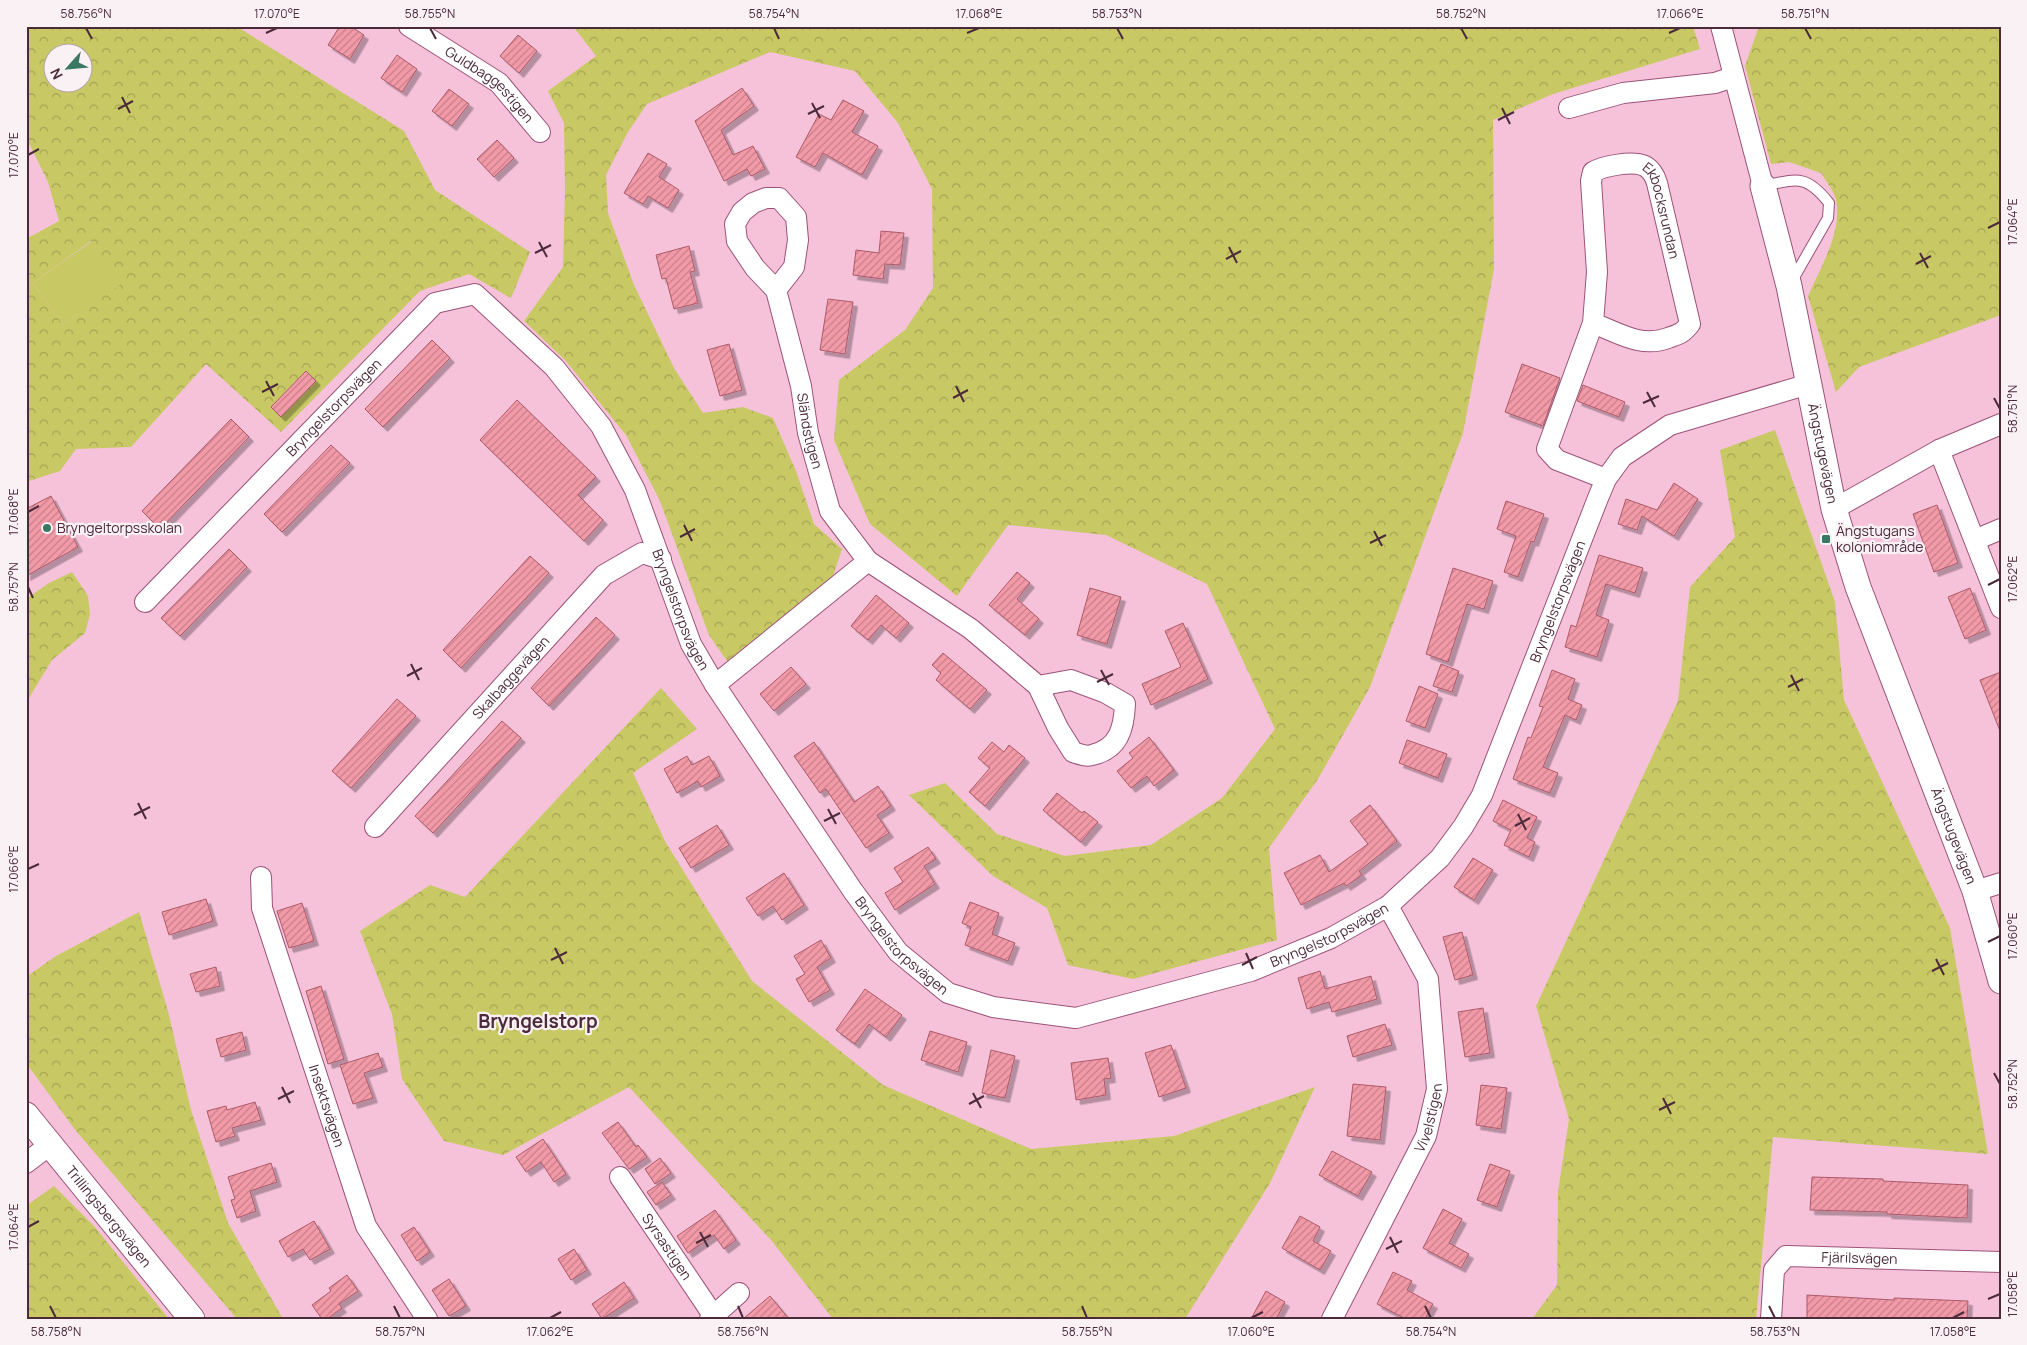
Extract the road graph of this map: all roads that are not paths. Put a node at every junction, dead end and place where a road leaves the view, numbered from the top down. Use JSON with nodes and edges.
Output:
{"nodes":[{"id":1,"x":409,"y":26,"type":"edge"},
{"id":2,"x":1721,"y":26,"type":"edge"},
{"id":3,"x":1733,"y":77,"type":"junction"},
{"id":4,"x":1569,"y":108,"type":"dead end"},
{"id":5,"x":540,"y":132,"type":"dead end"},
{"id":6,"x":1763,"y":186,"type":"junction"},
{"id":7,"x":1789,"y":286,"type":"junction"},
{"id":8,"x":776,"y":290,"type":"dead end"},
{"id":9,"x":1593,"y":323,"type":"junction"},
{"id":10,"x":1809,"y":384,"type":"junction"},
{"id":11,"x":2001,"y":424,"type":"edge"},
{"id":12,"x":1939,"y":450,"type":"junction"},
{"id":13,"x":1606,"y":479,"type":"junction"},
{"id":14,"x":1834,"y":509,"type":"junction"},
{"id":15,"x":2001,"y":530,"type":"edge"},
{"id":16,"x":1975,"y":540,"type":"junction"},
{"id":17,"x":661,"y":559,"type":"junction"},
{"id":18,"x":868,"y":562,"type":"junction"},
{"id":19,"x":145,"y":602,"type":"dead end"},
{"id":20,"x":2001,"y":608,"type":"edge"},
{"id":21,"x":715,"y":685,"type":"junction"},
{"id":22,"x":1038,"y":686,"type":"junction"},
{"id":23,"x":375,"y":827,"type":"dead end"},
{"id":24,"x":261,"y":877,"type":"dead end"},
{"id":25,"x":2001,"y":883,"type":"edge"},
{"id":26,"x":1975,"y":891,"type":"junction"},
{"id":27,"x":1388,"y":906,"type":"junction"},
{"id":28,"x":2001,"y":981,"type":"edge"},
{"id":29,"x":26,"y":1115,"type":"edge"},
{"id":30,"x":51,"y":1144,"type":"junction"},
{"id":31,"x":26,"y":1163,"type":"edge"},
{"id":32,"x":620,"y":1177,"type":"dead end"},
{"id":33,"x":2001,"y":1262,"type":"edge"},
{"id":34,"x":739,"y":1293,"type":"dead end"},
{"id":35,"x":711,"y":1317,"type":"edge"},
{"id":36,"x":192,"y":1319,"type":"edge"},
{"id":37,"x":426,"y":1319,"type":"edge"},
{"id":38,"x":1332,"y":1319,"type":"edge"},
{"id":39,"x":1771,"y":1319,"type":"edge"}],
"edges":[{"from":1,"to":5,"type":"street","name":"Guldbaggestigen"},
{"from":2,"to":3,"type":"street","name":"Ängstugevägen"},
{"from":3,"to":4,"type":"street"},
{"from":3,"to":6,"type":"street","name":"Ängstugevägen"},
{"from":6,"to":7,"type":"street","name":"Ängstugevägen"},
{"from":6,"to":7,"type":"lane"},
{"from":7,"to":10,"type":"street","name":"Ängstugevägen"},
{"from":8,"to":18,"type":"street","name":"Sländstigen"},
{"from":9,"to":9,"type":"street","name":"Ekbocksrundan"},
{"from":9,"to":13,"type":"street","name":"Ekbocksrundan"},
{"from":10,"to":13,"type":"street","name":"Bryngelstorpsvägen"},
{"from":10,"to":14,"type":"street","name":"Ängstugevägen"},
{"from":11,"to":12,"type":"street"},
{"from":12,"to":14,"type":"street"},
{"from":12,"to":16,"type":"street"},
{"from":13,"to":27,"type":"street","name":"Bryngelstorpsvägen"},
{"from":14,"to":26,"type":"street","name":"Ängstugevägen"},
{"from":15,"to":16,"type":"street"},
{"from":16,"to":20,"type":"street"},
{"from":17,"to":19,"type":"street","name":"Bryngelstorpsvägen"},
{"from":17,"to":21,"type":"street","name":"Bryngelstorpsvägen"},
{"from":17,"to":23,"type":"street","name":"Skalbaggevägen"},
{"from":18,"to":21,"type":"street"},
{"from":18,"to":22,"type":"street","name":"Sländstigen"},
{"from":21,"to":27,"type":"street","name":"Bryngelstorpsvägen"},
{"from":22,"to":22,"type":"street","name":"Sländstigen"},
{"from":24,"to":37,"type":"street","name":"Insektsvägen"},
{"from":25,"to":26,"type":"street"},
{"from":26,"to":28,"type":"street","name":"Ängstugevägen"},
{"from":27,"to":38,"type":"street","name":"Vivelstigen"},
{"from":29,"to":30,"type":"street","name":"Trillingsbergsvägen"},
{"from":30,"to":31,"type":"street"},
{"from":30,"to":36,"type":"street","name":"Trillingsbergsvägen"},
{"from":32,"to":35,"type":"street","name":"Syrsastigen"},
{"from":33,"to":39,"type":"street","name":"Fjärilsvägen"},
{"from":34,"to":35,"type":"street","name":"Syrsastigen"}]}
